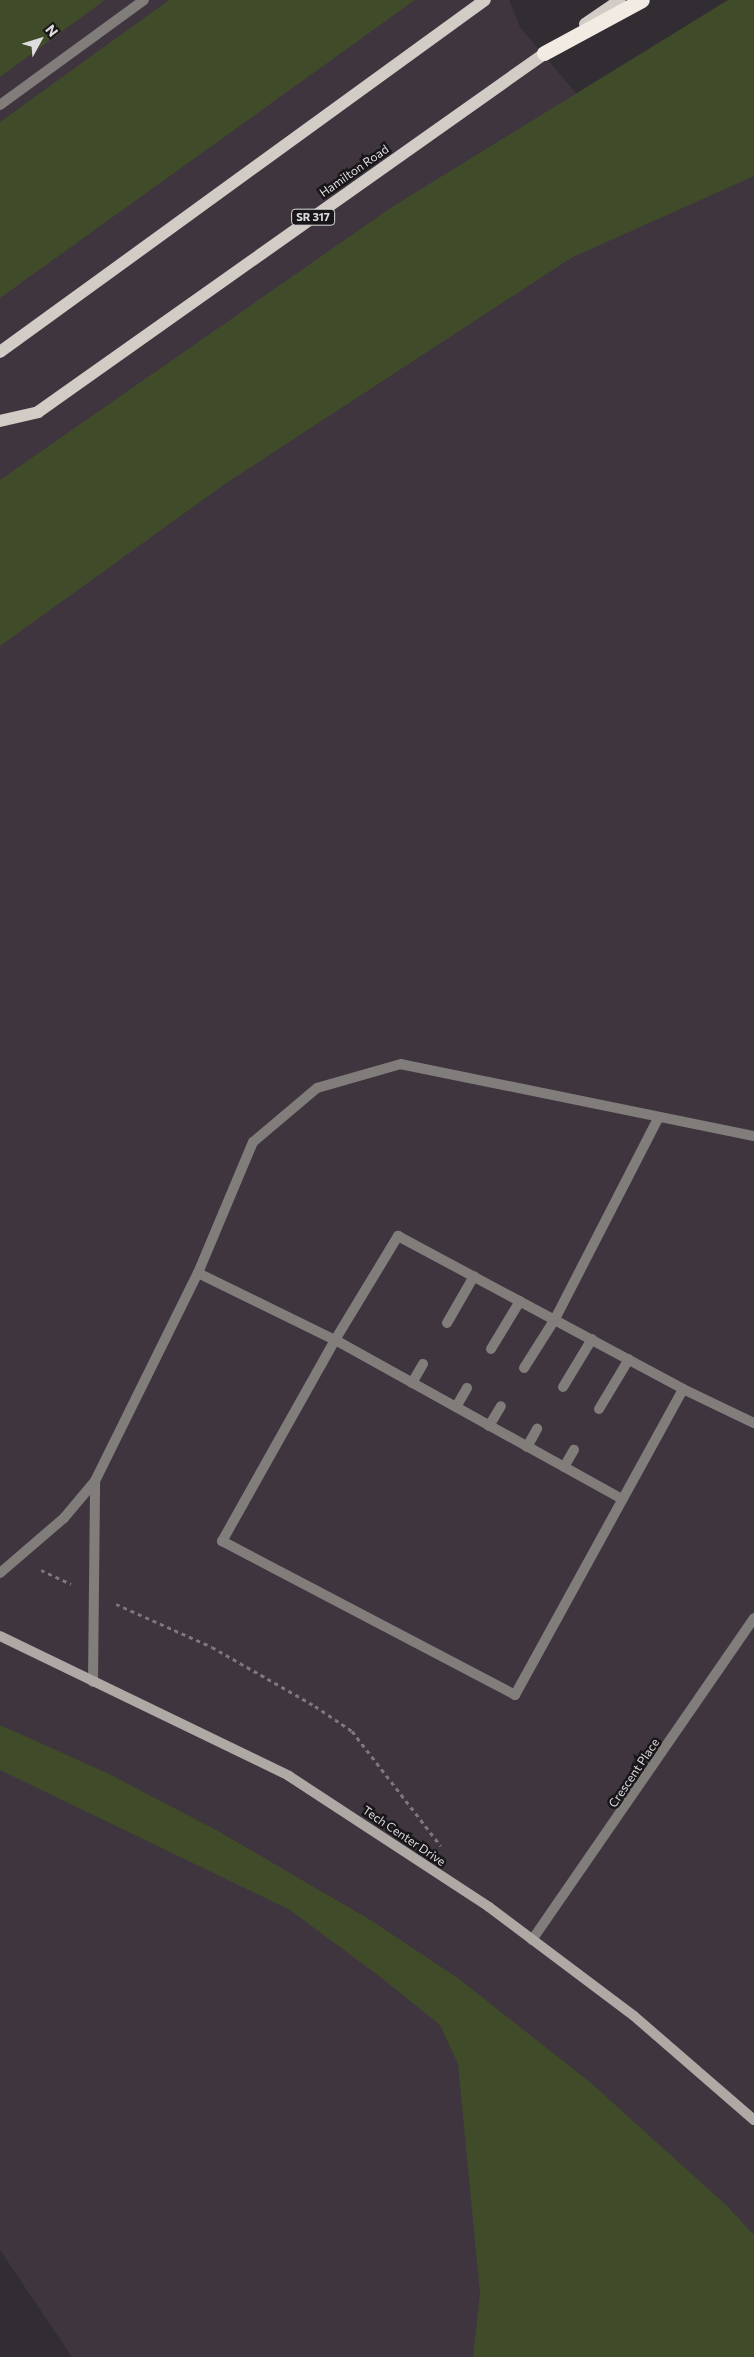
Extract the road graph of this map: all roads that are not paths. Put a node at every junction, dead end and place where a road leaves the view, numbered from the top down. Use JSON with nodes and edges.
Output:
{"nodes":[{"id":1,"x":144,"y":0,"type":"edge"},
{"id":2,"x":485,"y":0,"type":"edge"},
{"id":3,"x":620,"y":0,"type":"edge"},
{"id":4,"x":642,"y":0,"type":"edge"},
{"id":5,"x":544,"y":53,"type":"junction"},
{"id":6,"x":0,"y":105,"type":"edge"},
{"id":7,"x":0,"y":352,"type":"edge"},
{"id":8,"x":0,"y":421,"type":"edge"},
{"id":9,"x":658,"y":1119,"type":"junction"},
{"id":10,"x":754,"y":1136,"type":"edge"},
{"id":11,"x":198,"y":1272,"type":"junction"},
{"id":12,"x":474,"y":1276,"type":"junction"},
{"id":13,"x":520,"y":1301,"type":"junction"},
{"id":14,"x":555,"y":1319,"type":"junction"},
{"id":15,"x":446,"y":1323,"type":"dead end"},
{"id":16,"x":592,"y":1339,"type":"junction"},
{"id":17,"x":335,"y":1340,"type":"junction"},
{"id":18,"x":491,"y":1349,"type":"dead end"},
{"id":19,"x":629,"y":1359,"type":"junction"},
{"id":20,"x":423,"y":1364,"type":"dead end"},
{"id":21,"x":524,"y":1368,"type":"dead end"},
{"id":22,"x":412,"y":1383,"type":"junction"},
{"id":23,"x":562,"y":1387,"type":"dead end"},
{"id":24,"x":467,"y":1388,"type":"dead end"},
{"id":25,"x":683,"y":1389,"type":"junction"},
{"id":26,"x":501,"y":1406,"type":"dead end"},
{"id":27,"x":456,"y":1407,"type":"junction"},
{"id":28,"x":599,"y":1409,"type":"dead end"},
{"id":29,"x":754,"y":1423,"type":"edge"},
{"id":30,"x":489,"y":1426,"type":"junction"},
{"id":31,"x":537,"y":1429,"type":"dead end"},
{"id":32,"x":527,"y":1447,"type":"junction"},
{"id":33,"x":574,"y":1450,"type":"dead end"},
{"id":34,"x":564,"y":1467,"type":"junction"},
{"id":35,"x":95,"y":1481,"type":"junction"},
{"id":36,"x":622,"y":1500,"type":"junction"},
{"id":37,"x":0,"y":1573,"type":"edge"},
{"id":38,"x":754,"y":1618,"type":"edge"},
{"id":39,"x":0,"y":1636,"type":"edge"},
{"id":40,"x":93,"y":1682,"type":"junction"},
{"id":41,"x":532,"y":1940,"type":"junction"},
{"id":42,"x":754,"y":2120,"type":"edge"}],
"edges":[{"from":1,"to":6,"type":"street"},
{"from":2,"to":7,"type":"main road"},
{"from":3,"to":5,"type":"main road","name":"Hamilton Road","number":"SR 317"},
{"from":4,"to":5,"type":"highway"},
{"from":5,"to":8,"type":"main road","name":"Hamilton Road","number":"SR 317"},
{"from":9,"to":10,"type":"street"},
{"from":9,"to":11,"type":"street"},
{"from":9,"to":14,"type":"street"},
{"from":11,"to":17,"type":"street"},
{"from":11,"to":35,"type":"street"},
{"from":12,"to":13,"type":"street"},
{"from":12,"to":15,"type":"street"},
{"from":12,"to":17,"type":"street"},
{"from":13,"to":14,"type":"street"},
{"from":13,"to":18,"type":"street"},
{"from":14,"to":16,"type":"street"},
{"from":14,"to":21,"type":"street"},
{"from":16,"to":19,"type":"street"},
{"from":16,"to":23,"type":"street"},
{"from":17,"to":22,"type":"street"},
{"from":17,"to":36,"type":"street"},
{"from":19,"to":25,"type":"street"},
{"from":19,"to":28,"type":"street"},
{"from":20,"to":22,"type":"street"},
{"from":22,"to":27,"type":"street"},
{"from":24,"to":27,"type":"street"},
{"from":25,"to":29,"type":"street"},
{"from":25,"to":36,"type":"street"},
{"from":26,"to":30,"type":"street"},
{"from":27,"to":30,"type":"street"},
{"from":30,"to":32,"type":"street"},
{"from":31,"to":32,"type":"street"},
{"from":32,"to":34,"type":"street"},
{"from":33,"to":34,"type":"street"},
{"from":34,"to":36,"type":"street"},
{"from":35,"to":37,"type":"street"},
{"from":35,"to":40,"type":"street"},
{"from":38,"to":41,"type":"street","name":"Crescent Place"},
{"from":39,"to":40,"type":"main road","name":"Tech Center Drive"},
{"from":40,"to":41,"type":"main road","name":"Tech Center Drive"},
{"from":41,"to":42,"type":"main road","name":"Tech Center Drive"}]}
